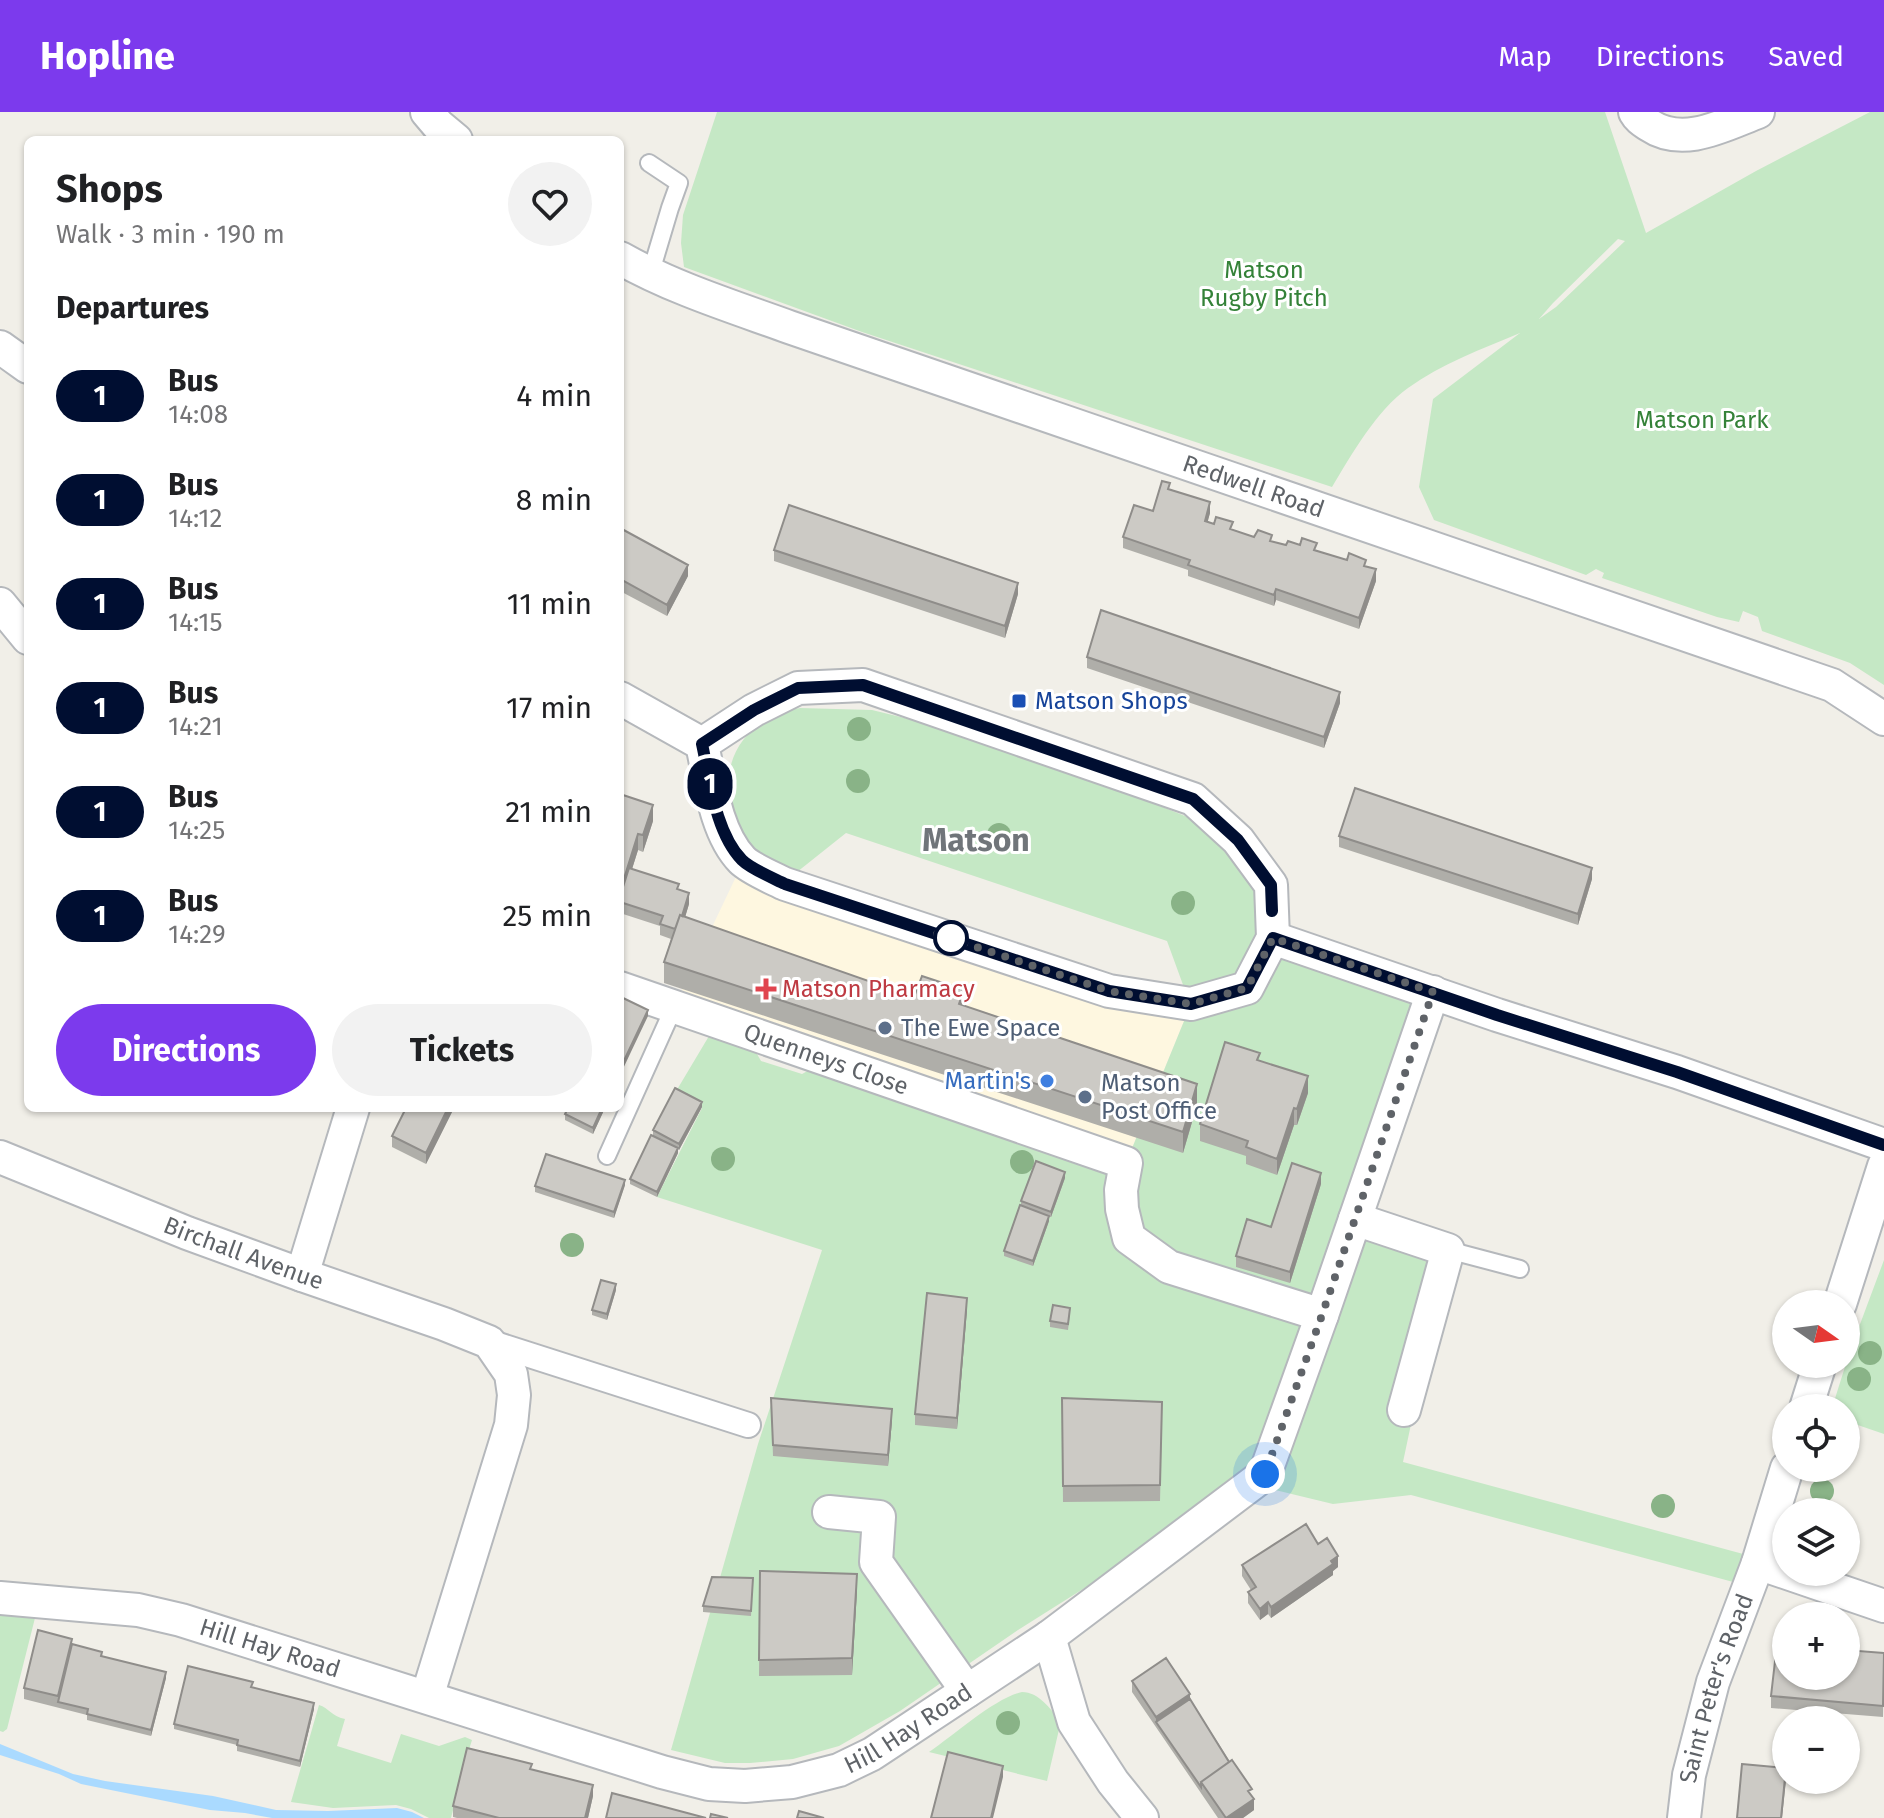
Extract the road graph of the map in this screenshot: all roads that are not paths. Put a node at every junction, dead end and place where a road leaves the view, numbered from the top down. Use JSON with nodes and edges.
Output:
{"nodes":[{"id":1,"x":1635,"y":112,"type":"edge"},
{"id":2,"x":1758,"y":112,"type":"edge"},
{"id":3,"x":649,"y":163,"type":"dead end"},
{"id":4,"x":624,"y":260,"type":"edge"},
{"id":5,"x":650,"y":275,"type":"junction"},
{"id":6,"x":0,"y":347,"type":"edge"},
{"id":7,"x":24,"y":364,"type":"edge"},
{"id":8,"x":0,"y":604,"type":"edge"},
{"id":9,"x":24,"y":633,"type":"edge"},
{"id":10,"x":624,"y":700,"type":"edge"},
{"id":11,"x":1884,"y":719,"type":"edge"},
{"id":12,"x":702,"y":744,"type":"junction"},
{"id":13,"x":1273,"y":938,"type":"junction"},
{"id":14,"x":624,"y":989,"type":"edge"},
{"id":15,"x":1433,"y":992,"type":"junction"},
{"id":16,"x":674,"y":1007,"type":"junction"},
{"id":17,"x":352,"y":1112,"type":"edge"},
{"id":18,"x":1884,"y":1145,"type":"edge"},
{"id":19,"x":607,"y":1156,"type":"dead end"},
{"id":20,"x":0,"y":1157,"type":"edge"},
{"id":21,"x":1884,"y":1166,"type":"edge"},
{"id":22,"x":1355,"y":1219,"type":"junction"},
{"id":23,"x":1448,"y":1250,"type":"junction"},
{"id":24,"x":1520,"y":1269,"type":"dead end"},
{"id":25,"x":302,"y":1275,"type":"junction"},
{"id":26,"x":1844,"y":1290,"type":"edge"},
{"id":27,"x":1322,"y":1315,"type":"junction"},
{"id":28,"x":489,"y":1342,"type":"junction"},
{"id":29,"x":1404,"y":1410,"type":"dead end"},
{"id":30,"x":748,"y":1425,"type":"dead end"},
{"id":31,"x":1783,"y":1482,"type":"edge"},
{"id":32,"x":829,"y":1512,"type":"dead end"},
{"id":33,"x":1758,"y":1563,"type":"junction"},
{"id":34,"x":0,"y":1598,"type":"edge"},
{"id":35,"x":1884,"y":1606,"type":"edge"},
{"id":36,"x":1049,"y":1637,"type":"junction"},
{"id":37,"x":967,"y":1691,"type":"junction"},
{"id":38,"x":427,"y":1697,"type":"junction"},
{"id":39,"x":1142,"y":1818,"type":"edge"},
{"id":40,"x":1684,"y":1818,"type":"edge"}],
"edges":[{"from":1,"to":2,"type":"street"},
{"from":3,"to":5,"type":"lane"},
{"from":4,"to":5,"type":"street","name":"Redwell Road"},
{"from":5,"to":11,"type":"street","name":"Redwell Road"},
{"from":6,"to":7,"type":"street"},
{"from":8,"to":9,"type":"street"},
{"from":10,"to":12,"type":"street"},
{"from":12,"to":13,"type":"street"},
{"from":12,"to":13,"type":"street"},
{"from":13,"to":15,"type":"street"},
{"from":14,"to":16,"type":"street","name":"Quenneys Close"},
{"from":15,"to":18,"type":"street"},
{"from":15,"to":22,"type":"street","name":"Hill Hay Road"},
{"from":16,"to":19,"type":"lane"},
{"from":16,"to":27,"type":"street","name":"Quenneys Close"},
{"from":17,"to":25,"type":"street"},
{"from":20,"to":25,"type":"street","name":"Birchall Avenue"},
{"from":21,"to":26,"type":"street"},
{"from":22,"to":23,"type":"street"},
{"from":22,"to":27,"type":"street","name":"Hill Hay Road"},
{"from":23,"to":24,"type":"lane"},
{"from":23,"to":29,"type":"street"},
{"from":25,"to":28,"type":"street","name":"Birchall Avenue"},
{"from":27,"to":36,"type":"street","name":"Hill Hay Road"},
{"from":28,"to":30,"type":"street","name":"Birchall Avenue"},
{"from":28,"to":38,"type":"street"},
{"from":31,"to":33,"type":"street","name":"Saint Peter's Road"},
{"from":32,"to":37,"type":"street"},
{"from":33,"to":35,"type":"street"},
{"from":33,"to":40,"type":"street","name":"Saint Peter's Road"},
{"from":34,"to":38,"type":"street","name":"Hill Hay Road"},
{"from":36,"to":37,"type":"street","name":"Hill Hay Road"},
{"from":36,"to":39,"type":"street"},
{"from":37,"to":38,"type":"street","name":"Hill Hay Road"}]}
